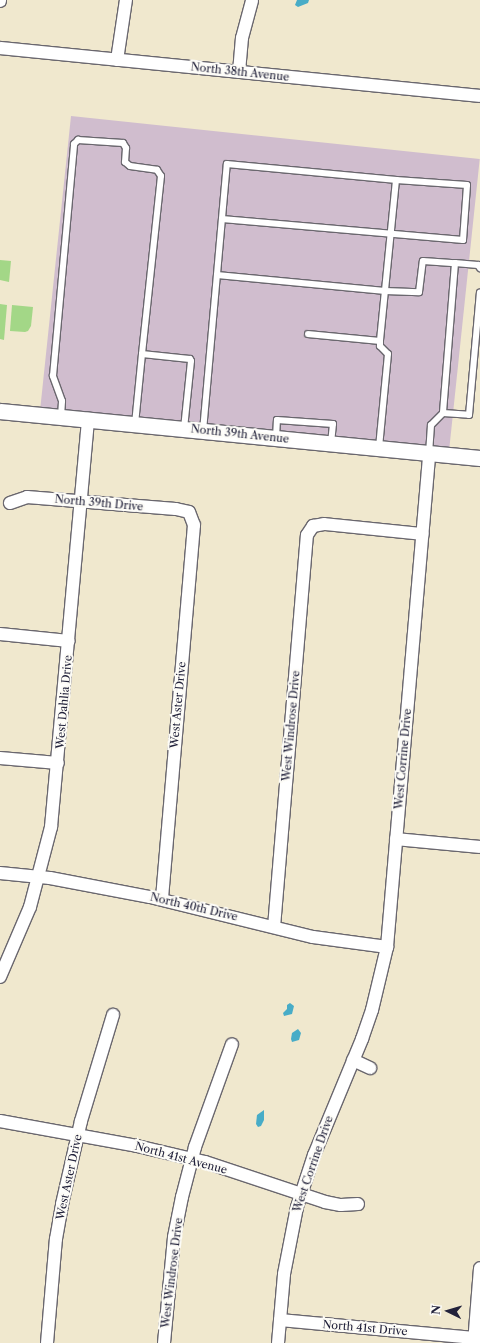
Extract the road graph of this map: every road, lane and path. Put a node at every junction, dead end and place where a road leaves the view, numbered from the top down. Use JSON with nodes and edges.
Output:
{"nodes":[{"id":1,"x":126,"y":0,"type":"edge"},
{"id":2,"x":252,"y":0,"type":"edge"},
{"id":3,"x":0,"y":48,"type":"edge"},
{"id":4,"x":117,"y":60,"type":"junction"},
{"id":5,"x":239,"y":72,"type":"junction"},
{"id":6,"x":480,"y":96,"type":"edge"},
{"id":7,"x":396,"y":180,"type":"junction"},
{"id":8,"x":222,"y":219,"type":"junction"},
{"id":9,"x":391,"y":234,"type":"junction"},
{"id":10,"x":455,"y":263,"type":"junction"},
{"id":11,"x":480,"y":268,"type":"edge"},
{"id":12,"x":217,"y":274,"type":"junction"},
{"id":13,"x":385,"y":292,"type":"junction"},
{"id":14,"x":480,"y":292,"type":"edge"},
{"id":15,"x":308,"y":334,"type":"dead end"},
{"id":16,"x":380,"y":341,"type":"junction"},
{"id":17,"x":142,"y":354,"type":"junction"},
{"id":18,"x":0,"y":411,"type":"edge"},
{"id":19,"x":443,"y":413,"type":"junction"},
{"id":20,"x":61,"y":416,"type":"junction"},
{"id":21,"x":88,"y":419,"type":"junction"},
{"id":22,"x":135,"y":424,"type":"junction"},
{"id":23,"x":184,"y":429,"type":"junction"},
{"id":24,"x":202,"y":431,"type":"junction"},
{"id":25,"x":379,"y":449,"type":"junction"},
{"id":26,"x":429,"y":454,"type":"junction"},
{"id":27,"x":480,"y":458,"type":"edge"},
{"id":28,"x":81,"y":501,"type":"junction"},
{"id":29,"x":10,"y":503,"type":"dead end"},
{"id":30,"x":189,"y":512,"type":"joint"},
{"id":31,"x":422,"y":534,"type":"junction"},
{"id":32,"x":0,"y":634,"type":"edge"},
{"id":33,"x":69,"y":641,"type":"junction"},
{"id":34,"x":0,"y":758,"type":"edge"},
{"id":35,"x":58,"y":763,"type":"junction"},
{"id":36,"x":396,"y":839,"type":"junction"},
{"id":37,"x":480,"y":846,"type":"edge"},
{"id":38,"x":0,"y":873,"type":"edge"},
{"id":39,"x":40,"y":876,"type":"junction"},
{"id":40,"x":162,"y":899,"type":"junction"},
{"id":41,"x":274,"y":927,"type":"junction"},
{"id":42,"x":387,"y":947,"type":"junction"},
{"id":43,"x":0,"y":977,"type":"edge"},
{"id":44,"x":113,"y":1015,"type":"dead end"},
{"id":45,"x":232,"y":1044,"type":"dead end"},
{"id":46,"x":353,"y":1060,"type":"junction"},
{"id":47,"x":370,"y":1068,"type":"dead end"},
{"id":48,"x":0,"y":1121,"type":"edge"},
{"id":49,"x":78,"y":1135,"type":"junction"},
{"id":50,"x":192,"y":1159,"type":"junction"},
{"id":51,"x":301,"y":1194,"type":"junction"},
{"id":52,"x":358,"y":1204,"type":"dead end"},
{"id":53,"x":480,"y":1268,"type":"edge"},
{"id":54,"x":280,"y":1320,"type":"junction"},
{"id":55,"x":474,"y":1340,"type":"edge"},
{"id":56,"x":47,"y":1343,"type":"edge"},
{"id":57,"x":164,"y":1343,"type":"edge"},
{"id":58,"x":278,"y":1343,"type":"edge"}],
"edges":[{"from":1,"to":4,"type":"street"},
{"from":2,"to":5,"type":"street"},
{"from":3,"to":4,"type":"street","name":"North 38th Avenue"},
{"from":4,"to":5,"type":"street","name":"North 38th Avenue"},
{"from":5,"to":6,"type":"street","name":"North 38th Avenue"},
{"from":7,"to":8,"type":"lane"},
{"from":7,"to":9,"type":"lane"},
{"from":7,"to":9,"type":"lane"},
{"from":8,"to":9,"type":"lane"},
{"from":8,"to":12,"type":"lane"},
{"from":9,"to":13,"type":"lane"},
{"from":10,"to":11,"type":"lane"},
{"from":10,"to":13,"type":"lane"},
{"from":10,"to":19,"type":"lane"},
{"from":12,"to":13,"type":"lane"},
{"from":12,"to":24,"type":"lane"},
{"from":13,"to":16,"type":"lane"},
{"from":14,"to":19,"type":"lane"},
{"from":15,"to":16,"type":"lane"},
{"from":16,"to":25,"type":"lane"},
{"from":17,"to":20,"type":"lane"},
{"from":17,"to":22,"type":"lane"},
{"from":17,"to":23,"type":"lane"},
{"from":18,"to":20,"type":"street","name":"North 39th Avenue"},
{"from":19,"to":26,"type":"lane"},
{"from":20,"to":21,"type":"street","name":"North 39th Avenue"},
{"from":21,"to":22,"type":"street","name":"North 39th Avenue"},
{"from":21,"to":28,"type":"street","name":"West Dahlia Drive"},
{"from":22,"to":23,"type":"street","name":"North 39th Avenue"},
{"from":23,"to":24,"type":"street","name":"North 39th Avenue"},
{"from":24,"to":25,"type":"street","name":"North 39th Avenue"},
{"from":25,"to":26,"type":"street","name":"North 39th Avenue"},
{"from":26,"to":27,"type":"street","name":"North 39th Avenue"},
{"from":26,"to":31,"type":"street","name":"West Corrine Drive"},
{"from":28,"to":29,"type":"street","name":"North 39th Drive"},
{"from":28,"to":30,"type":"street","name":"North 39th Drive"},
{"from":28,"to":33,"type":"street","name":"West Dahlia Drive"},
{"from":30,"to":40,"type":"street","name":"West Aster Drive"},
{"from":31,"to":36,"type":"street","name":"West Corrine Drive"},
{"from":31,"to":41,"type":"street","name":"West Windrose Drive"},
{"from":32,"to":33,"type":"street"},
{"from":33,"to":35,"type":"street","name":"West Dahlia Drive"},
{"from":34,"to":35,"type":"street"},
{"from":35,"to":39,"type":"street","name":"West Dahlia Drive"},
{"from":36,"to":37,"type":"street"},
{"from":36,"to":42,"type":"street","name":"West Corrine Drive"},
{"from":38,"to":39,"type":"street","name":"North 40th Drive"},
{"from":39,"to":40,"type":"street","name":"North 40th Drive"},
{"from":39,"to":43,"type":"street","name":"West Dahlia Drive"},
{"from":40,"to":41,"type":"street","name":"North 40th Drive"},
{"from":41,"to":42,"type":"street","name":"North 40th Drive"},
{"from":42,"to":46,"type":"street","name":"West Corrine Drive"},
{"from":44,"to":49,"type":"street","name":"West Aster Drive"},
{"from":45,"to":50,"type":"street","name":"West Windrose Drive"},
{"from":46,"to":47,"type":"street"},
{"from":46,"to":51,"type":"street","name":"West Corrine Drive"},
{"from":48,"to":49,"type":"street","name":"North 41st Avenue"},
{"from":49,"to":50,"type":"street","name":"North 41st Avenue"},
{"from":49,"to":56,"type":"street","name":"West Aster Drive"},
{"from":50,"to":51,"type":"street","name":"North 41st Avenue"},
{"from":50,"to":57,"type":"street","name":"West Windrose Drive"},
{"from":51,"to":52,"type":"street","name":"North 41st Avenue"},
{"from":51,"to":54,"type":"street","name":"West Corrine Drive"},
{"from":53,"to":55,"type":"street"},
{"from":54,"to":55,"type":"street","name":"North 41st Drive"},
{"from":54,"to":58,"type":"street","name":"West Corrine Drive"}]}
